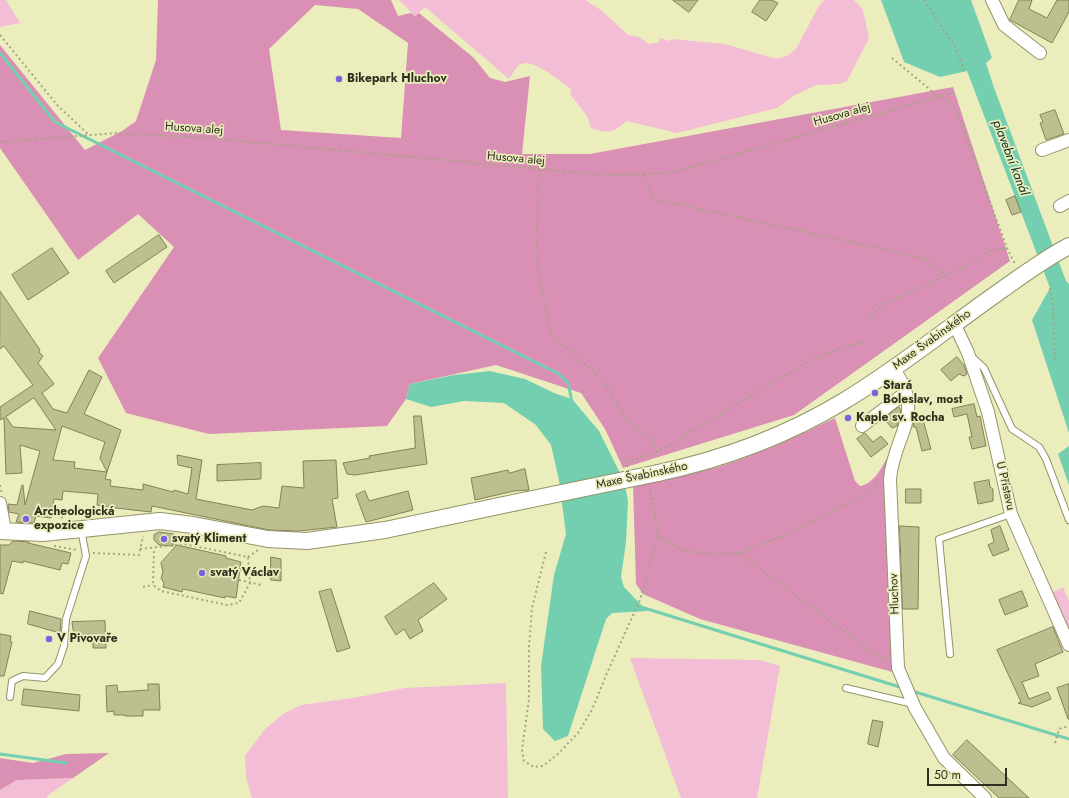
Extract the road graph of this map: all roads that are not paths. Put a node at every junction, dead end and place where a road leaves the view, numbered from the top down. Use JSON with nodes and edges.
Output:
{"nodes":[{"id":1,"x":992,"y":0,"type":"edge"},
{"id":2,"x":1040,"y":53,"type":"dead end"},
{"id":3,"x":1069,"y":140,"type":"edge"},
{"id":4,"x":1042,"y":150,"type":"dead end"},
{"id":5,"x":1068,"y":247,"type":"edge"},
{"id":6,"x":954,"y":323,"type":"junction"},
{"id":7,"x":968,"y":353,"type":"junction"},
{"id":8,"x":893,"y":368,"type":"junction"},
{"id":9,"x":905,"y":393,"type":"junction"},
{"id":10,"x":862,"y":426,"type":"dead end"},
{"id":11,"x":0,"y":503,"type":"edge"},
{"id":12,"x":1011,"y":514,"type":"junction"},
{"id":13,"x":1069,"y":520,"type":"edge"},
{"id":14,"x":81,"y":529,"type":"junction"},
{"id":15,"x":3,"y":531,"type":"edge"},
{"id":16,"x":1069,"y":645,"type":"edge"},
{"id":17,"x":950,"y":654,"type":"dead end"},
{"id":18,"x":846,"y":688,"type":"dead end"},
{"id":19,"x":10,"y":698,"type":"dead end"},
{"id":20,"x":914,"y":704,"type":"junction"},
{"id":21,"x":985,"y":798,"type":"edge"}],
"edges":[{"from":1,"to":2,"type":"street"},
{"from":3,"to":4,"type":"street"},
{"from":5,"to":6,"type":"main road","name":"Maxe Švabinského"},
{"from":6,"to":7,"type":"street","name":"U Přístavu"},
{"from":6,"to":8,"type":"main road","name":"Maxe Švabinského"},
{"from":7,"to":12,"type":"street","name":"U Přístavu"},
{"from":7,"to":13,"type":"lane"},
{"from":8,"to":9,"type":"street","name":"Hluchov"},
{"from":8,"to":14,"type":"main road","name":"Maxe Švabinského","bridge":true},
{"from":9,"to":10,"type":"street"},
{"from":9,"to":20,"type":"street","name":"Hluchov"},
{"from":11,"to":15,"type":"street"},
{"from":12,"to":16,"type":"street","name":"U Přístavu"},
{"from":12,"to":17,"type":"lane"},
{"from":14,"to":15,"type":"main road","name":"Maxe Švabinského"},
{"from":14,"to":19,"type":"lane"},
{"from":18,"to":20,"type":"lane"},
{"from":20,"to":21,"type":"street","name":"Hluchov"}]}
